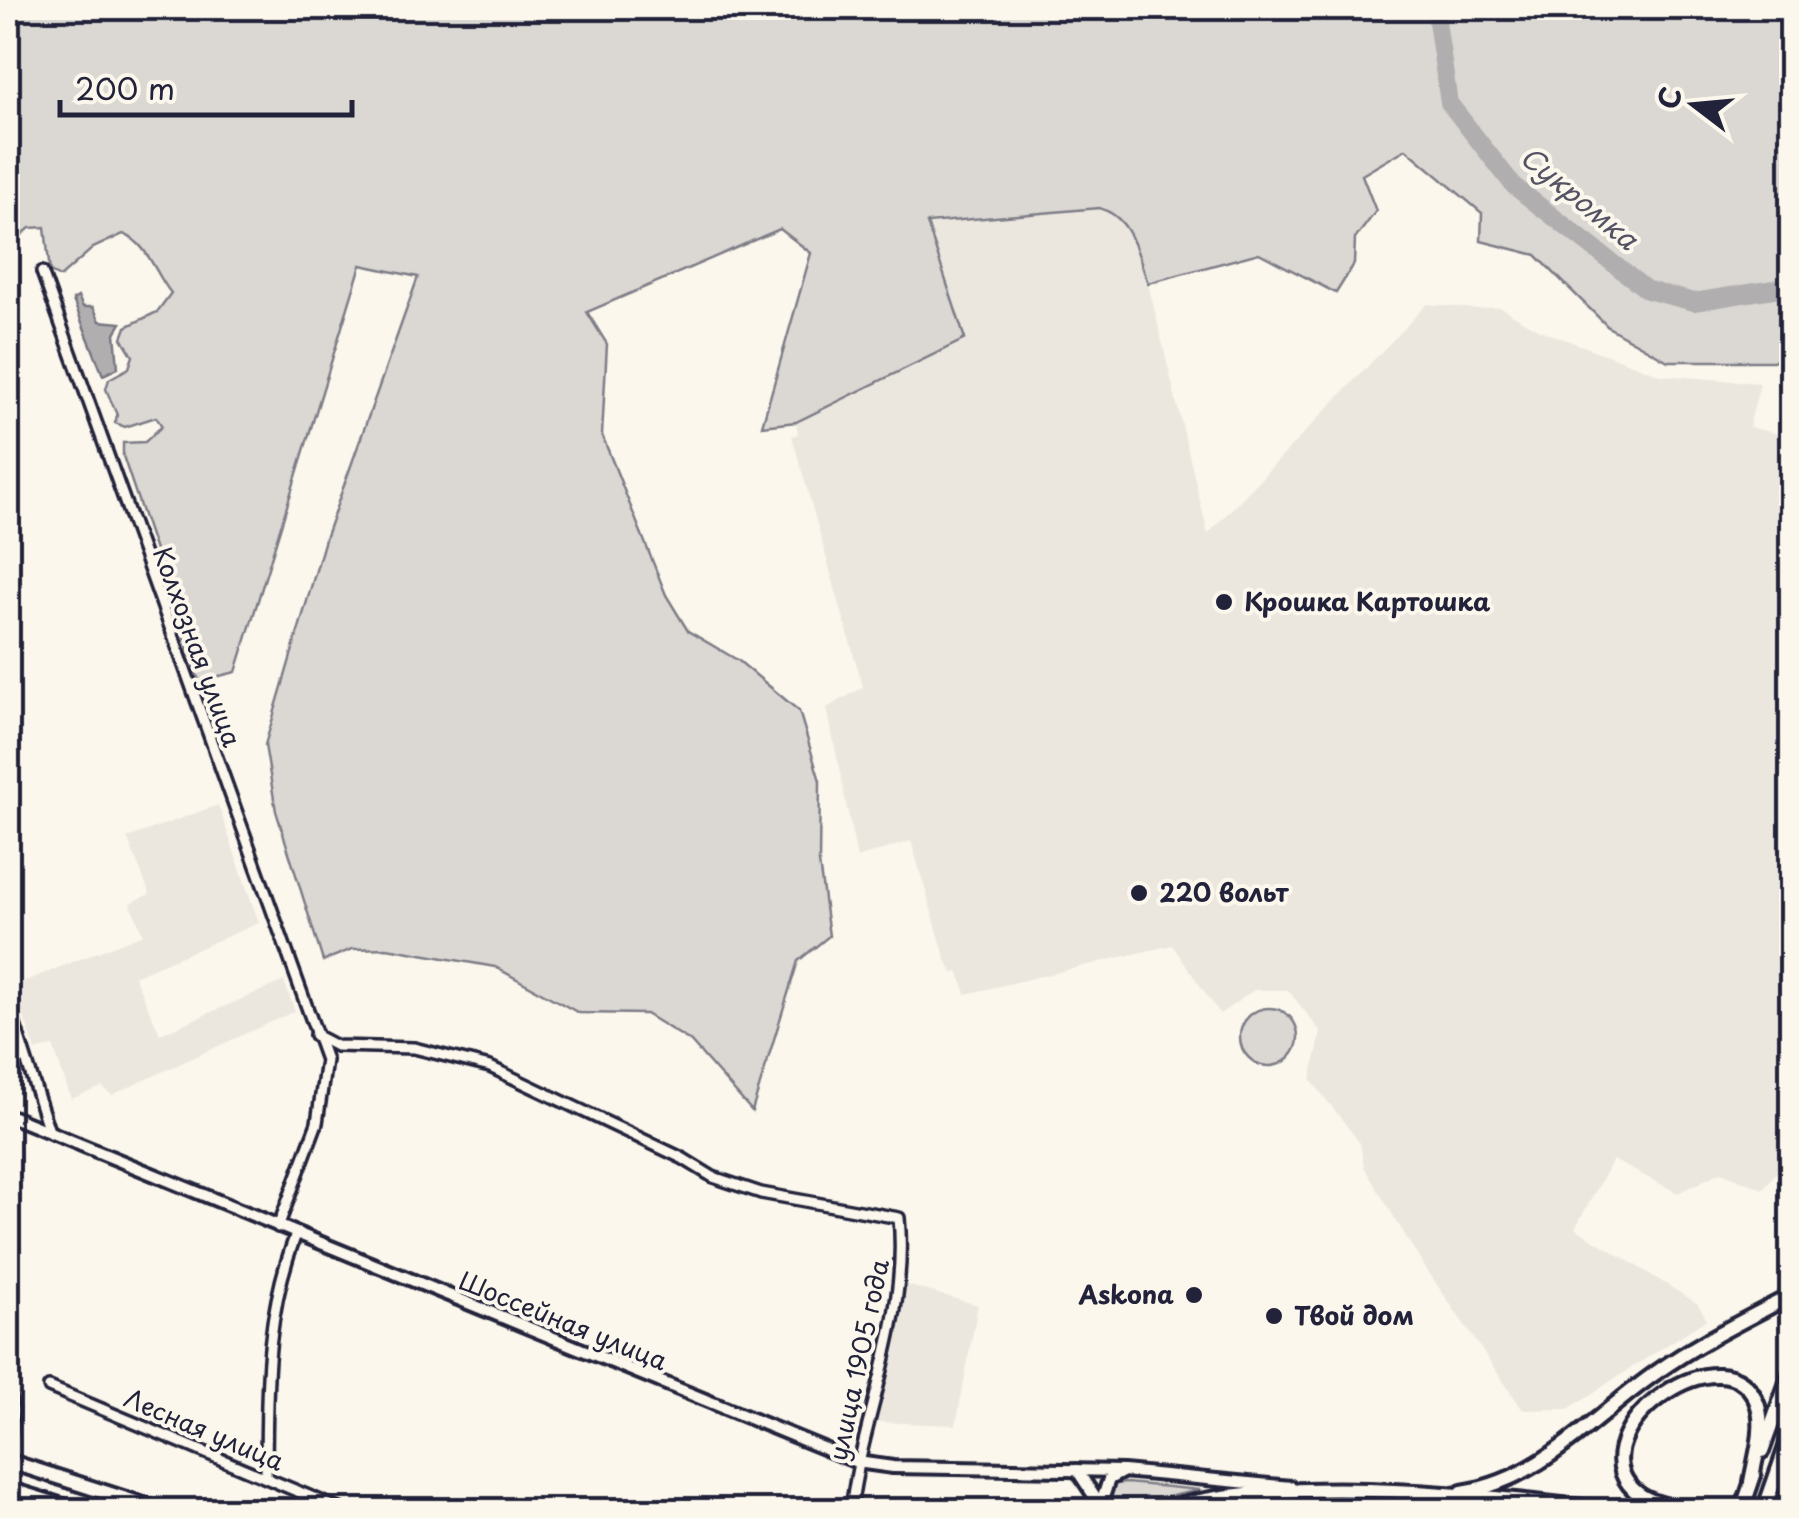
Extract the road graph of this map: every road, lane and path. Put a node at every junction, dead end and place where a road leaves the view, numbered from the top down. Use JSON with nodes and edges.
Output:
{"nodes":[{"id":1,"x":42,"y":272,"type":"dead end"},
{"id":2,"x":8,"y":1003,"type":"edge"},
{"id":3,"x":315,"y":1035,"type":"junction"},
{"id":4,"x":336,"y":1046,"type":"junction"},
{"id":5,"x":326,"y":1060,"type":"junction"},
{"id":6,"x":8,"y":1115,"type":"edge"},
{"id":7,"x":49,"y":1131,"type":"junction"},
{"id":8,"x":278,"y":1227,"type":"junction"},
{"id":9,"x":296,"y":1234,"type":"junction"},
{"id":10,"x":1792,"y":1295,"type":"edge"},
{"id":11,"x":1792,"y":1369,"type":"edge"},
{"id":12,"x":49,"y":1387,"type":"dead end"},
{"id":13,"x":8,"y":1392,"type":"edge"},
{"id":14,"x":1792,"y":1430,"type":"edge"},
{"id":15,"x":8,"y":1446,"type":"edge"},
{"id":16,"x":8,"y":1461,"type":"edge"},
{"id":17,"x":857,"y":1462,"type":"junction"},
{"id":18,"x":1756,"y":1462,"type":"junction"},
{"id":19,"x":1077,"y":1470,"type":"junction"},
{"id":20,"x":1123,"y":1472,"type":"junction"},
{"id":21,"x":266,"y":1477,"type":"junction"},
{"id":22,"x":8,"y":1489,"type":"edge"},
{"id":23,"x":1316,"y":1492,"type":"junction"},
{"id":24,"x":1420,"y":1495,"type":"junction"},
{"id":25,"x":1099,"y":1508,"type":"edge"},
{"id":26,"x":72,"y":1510,"type":"edge"},
{"id":27,"x":160,"y":1510,"type":"edge"},
{"id":28,"x":342,"y":1510,"type":"edge"},
{"id":29,"x":852,"y":1510,"type":"edge"},
{"id":30,"x":1163,"y":1510,"type":"edge"},
{"id":31,"x":1611,"y":1510,"type":"edge"},
{"id":32,"x":1683,"y":1510,"type":"edge"},
{"id":33,"x":1742,"y":1510,"type":"edge"},
{"id":34,"x":1764,"y":1510,"type":"edge"}],
"edges":[{"from":1,"to":3,"type":"street","name":"Колхозная улица"},
{"from":2,"to":7,"type":"street"},
{"from":3,"to":4,"type":"street"},
{"from":3,"to":5,"type":"street","name":"Колхозная улица"},
{"from":4,"to":5,"type":"street"},
{"from":4,"to":17,"type":"street","name":"улица 1905 года"},
{"from":5,"to":8,"type":"street"},
{"from":6,"to":7,"type":"street","name":"Шоссейная улица"},
{"from":7,"to":8,"type":"street","name":"Шоссейная улица"},
{"from":8,"to":9,"type":"street","name":"Шоссейная улица"},
{"from":9,"to":17,"type":"street","name":"Шоссейная улица"},
{"from":9,"to":21,"type":"street"},
{"from":10,"to":24,"type":"main road"},
{"from":11,"to":18,"type":"main road"},
{"from":12,"to":21,"type":"street","name":"Лесная улица"},
{"from":13,"to":15,"type":"street"},
{"from":14,"to":34,"type":"main road"},
{"from":16,"to":27,"type":"main road"},
{"from":17,"to":19,"type":"street","name":"Шоссейная улица"},
{"from":17,"to":29,"type":"street","name":"улица 1905 года"},
{"from":18,"to":32,"type":"main road"},
{"from":18,"to":33,"type":"main road"},
{"from":19,"to":20,"type":"street","name":"Шоссейная улица"},
{"from":19,"to":25,"type":"street"},
{"from":20,"to":23,"type":"street","name":"Шоссейная улица"},
{"from":20,"to":25,"type":"street"},
{"from":21,"to":28,"type":"street","name":"Лесная улица"},
{"from":22,"to":26,"type":"main road"},
{"from":23,"to":24,"type":"main road"},
{"from":23,"to":30,"type":"main road"},
{"from":24,"to":31,"type":"main road"}]}
